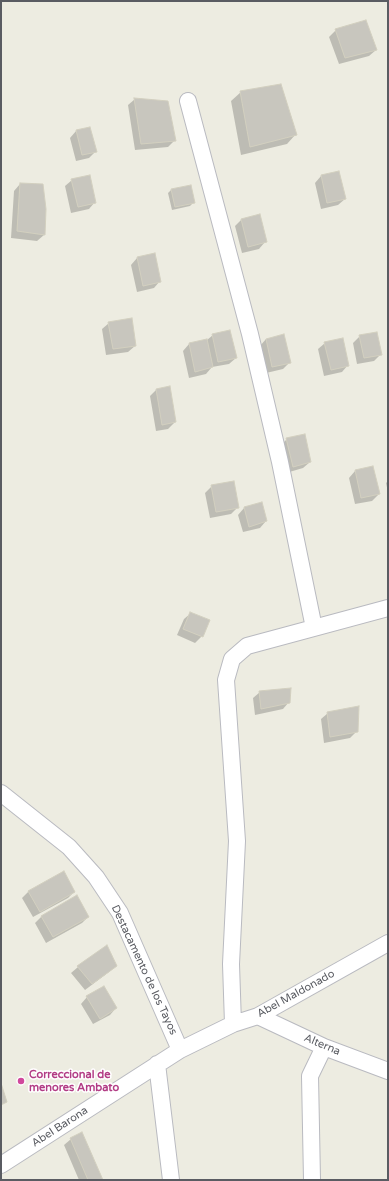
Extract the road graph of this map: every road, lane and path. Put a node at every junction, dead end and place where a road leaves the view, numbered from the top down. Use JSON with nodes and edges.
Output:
{"nodes":[{"id":1,"x":188,"y":101,"type":"dead end"},
{"id":2,"x":388,"y":608,"type":"edge"},
{"id":3,"x":314,"y":628,"type":"junction"},
{"id":4,"x":1,"y":793,"type":"edge"},
{"id":5,"x":388,"y":943,"type":"edge"},
{"id":6,"x":258,"y":1016,"type":"junction"},
{"id":7,"x":233,"y":1024,"type":"junction"},
{"id":8,"x":324,"y":1047,"type":"junction"},
{"id":9,"x":180,"y":1050,"type":"junction"},
{"id":10,"x":157,"y":1064,"type":"junction"},
{"id":11,"x":388,"y":1071,"type":"edge"},
{"id":12,"x":1,"y":1165,"type":"edge"},
{"id":13,"x":171,"y":1180,"type":"edge"},
{"id":14,"x":312,"y":1180,"type":"edge"}],
"edges":[{"from":1,"to":3,"type":"street"},
{"from":2,"to":3,"type":"street"},
{"from":3,"to":7,"type":"street"},
{"from":4,"to":9,"type":"street","name":"Destacamento de los Tayos"},
{"from":5,"to":6,"type":"street","name":"Abel Maldonado"},
{"from":6,"to":7,"type":"street","name":"Abel Maldonado"},
{"from":6,"to":8,"type":"street","name":"Alterna"},
{"from":7,"to":9,"type":"street","name":"Abel Maldonado"},
{"from":8,"to":11,"type":"street","name":"Alterna"},
{"from":8,"to":14,"type":"street"},
{"from":9,"to":10,"type":"street","name":"Abel Barona"},
{"from":10,"to":12,"type":"street","name":"Abel Barona"},
{"from":10,"to":13,"type":"street"}]}
